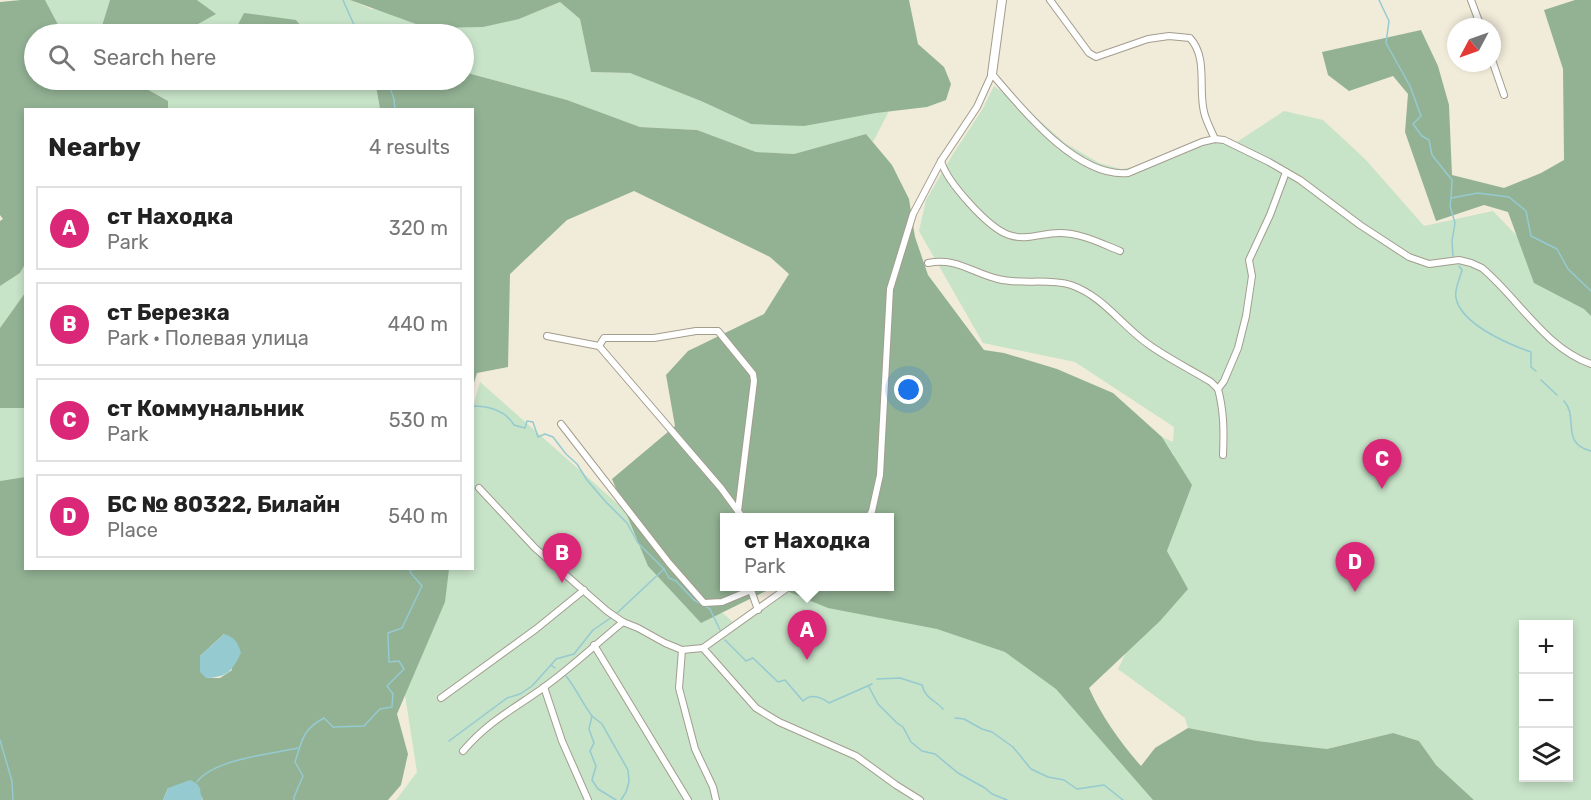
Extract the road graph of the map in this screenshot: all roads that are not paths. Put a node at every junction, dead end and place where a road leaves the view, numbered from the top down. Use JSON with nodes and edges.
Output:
{"nodes":[{"id":1,"x":1002,"y":0,"type":"edge"},
{"id":2,"x":1050,"y":0,"type":"edge"},
{"id":3,"x":1471,"y":0,"type":"edge"},
{"id":4,"x":1478,"y":18,"type":"edge"},
{"id":5,"x":1496,"y":72,"type":"edge"},
{"id":6,"x":992,"y":74,"type":"junction"},
{"id":7,"x":1504,"y":95,"type":"dead end"},
{"id":8,"x":1215,"y":138,"type":"junction"},
{"id":9,"x":942,"y":161,"type":"junction"},
{"id":10,"x":1286,"y":172,"type":"junction"},
{"id":11,"x":1120,"y":251,"type":"dead end"},
{"id":12,"x":928,"y":263,"type":"dead end"},
{"id":13,"x":547,"y":336,"type":"dead end"},
{"id":14,"x":599,"y":346,"type":"junction"},
{"id":15,"x":1591,"y":364,"type":"edge"},
{"id":16,"x":1218,"y":388,"type":"junction"},
{"id":17,"x":561,"y":423,"type":"dead end"},
{"id":18,"x":1223,"y":455,"type":"dead end"},
{"id":19,"x":479,"y":488,"type":"dead end"},
{"id":20,"x":738,"y":511,"type":"joint"},
{"id":21,"x":871,"y":513,"type":"edge"},
{"id":22,"x":584,"y":590,"type":"junction"},
{"id":23,"x":746,"y":591,"type":"edge"},
{"id":24,"x":754,"y":591,"type":"edge"},
{"id":25,"x":783,"y":591,"type":"edge"},
{"id":26,"x":758,"y":610,"type":"junction"},
{"id":27,"x":620,"y":621,"type":"junction"},
{"id":28,"x":594,"y":645,"type":"junction"},
{"id":29,"x":703,"y":648,"type":"junction"},
{"id":30,"x":682,"y":650,"type":"junction"},
{"id":31,"x":544,"y":687,"type":"junction"},
{"id":32,"x":441,"y":698,"type":"dead end"},
{"id":33,"x":463,"y":751,"type":"dead end"},
{"id":34,"x":588,"y":800,"type":"edge"},
{"id":35,"x":688,"y":800,"type":"edge"},
{"id":36,"x":716,"y":800,"type":"edge"},
{"id":37,"x":920,"y":800,"type":"edge"}],
"edges":[{"from":1,"to":6,"type":"street"},
{"from":2,"to":8,"type":"street"},
{"from":3,"to":4,"type":"street"},
{"from":5,"to":7,"type":"street"},
{"from":6,"to":8,"type":"street"},
{"from":6,"to":9,"type":"street"},
{"from":8,"to":10,"type":"street"},
{"from":9,"to":11,"type":"street"},
{"from":9,"to":21,"type":"street"},
{"from":10,"to":15,"type":"street"},
{"from":10,"to":16,"type":"street"},
{"from":12,"to":16,"type":"street"},
{"from":13,"to":14,"type":"street"},
{"from":14,"to":20,"type":"street"},
{"from":14,"to":20,"type":"street"},
{"from":16,"to":18,"type":"street"},
{"from":17,"to":23,"type":"street"},
{"from":19,"to":22,"type":"street"},
{"from":22,"to":27,"type":"street"},
{"from":22,"to":32,"type":"street"},
{"from":24,"to":26,"type":"street"},
{"from":25,"to":26,"type":"street"},
{"from":26,"to":29,"type":"street"},
{"from":27,"to":28,"type":"street"},
{"from":27,"to":30,"type":"street"},
{"from":28,"to":31,"type":"street"},
{"from":28,"to":35,"type":"street"},
{"from":29,"to":30,"type":"street"},
{"from":29,"to":37,"type":"street"},
{"from":30,"to":36,"type":"street"},
{"from":31,"to":33,"type":"street"},
{"from":31,"to":34,"type":"street"}]}
